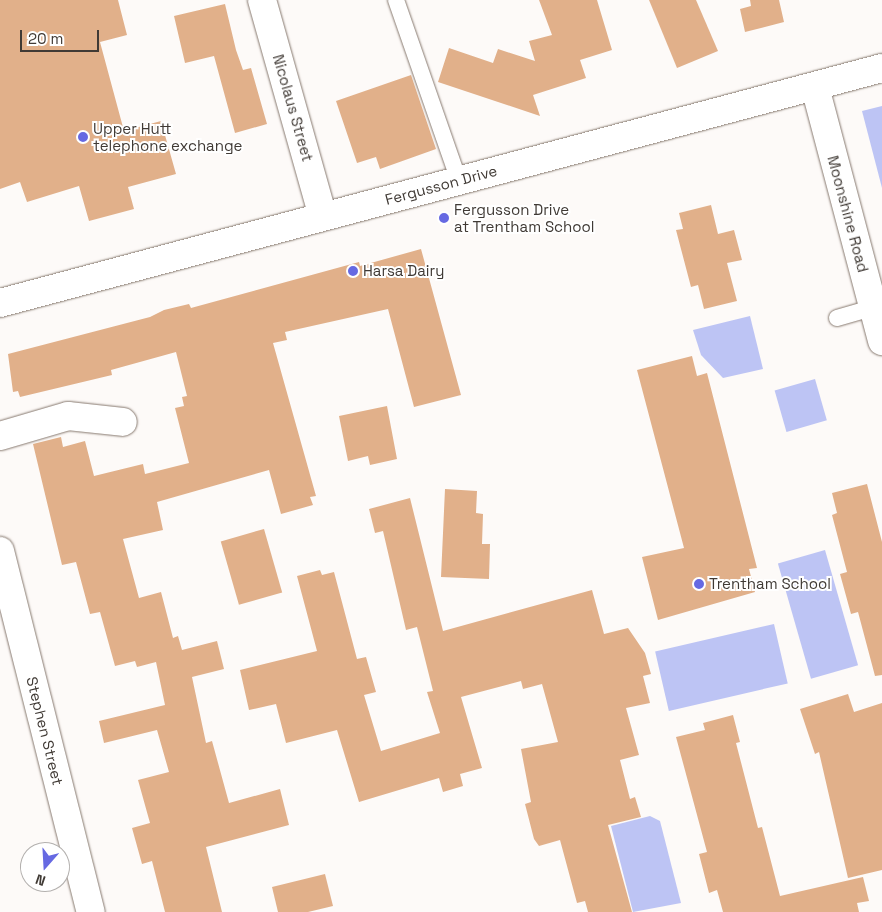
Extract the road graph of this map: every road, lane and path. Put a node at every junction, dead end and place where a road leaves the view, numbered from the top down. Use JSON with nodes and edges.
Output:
{"nodes":[{"id":1,"x":262,"y":0,"type":"edge"},
{"id":2,"x":396,"y":0,"type":"edge"},
{"id":3,"x":882,"y":68,"type":"edge"},
{"id":4,"x":815,"y":87,"type":"junction"},
{"id":5,"x":459,"y":181,"type":"junction"},
{"id":6,"x":323,"y":217,"type":"junction"},
{"id":7,"x":0,"y":303,"type":"edge"},
{"id":8,"x":873,"y":308,"type":"junction"},
{"id":9,"x":838,"y":318,"type":"dead end"},
{"id":10,"x":882,"y":341,"type":"edge"},
{"id":11,"x":123,"y":422,"type":"dead end"},
{"id":12,"x":0,"y":436,"type":"edge"},
{"id":13,"x":0,"y":551,"type":"edge"},
{"id":14,"x":91,"y":912,"type":"edge"}],
"edges":[{"from":1,"to":6,"type":"street","name":"Nicolaus Street"},
{"from":2,"to":5,"type":"lane"},
{"from":3,"to":4,"type":"street","name":"Fergusson Drive"},
{"from":4,"to":5,"type":"street","name":"Fergusson Drive"},
{"from":4,"to":8,"type":"street","name":"Moonshine Road"},
{"from":5,"to":6,"type":"street","name":"Fergusson Drive"},
{"from":6,"to":7,"type":"street","name":"Fergusson Drive"},
{"from":8,"to":9,"type":"lane"},
{"from":8,"to":10,"type":"street","name":"Moonshine Road"},
{"from":11,"to":12,"type":"street"},
{"from":13,"to":14,"type":"street","name":"Stephen Street"}]}
